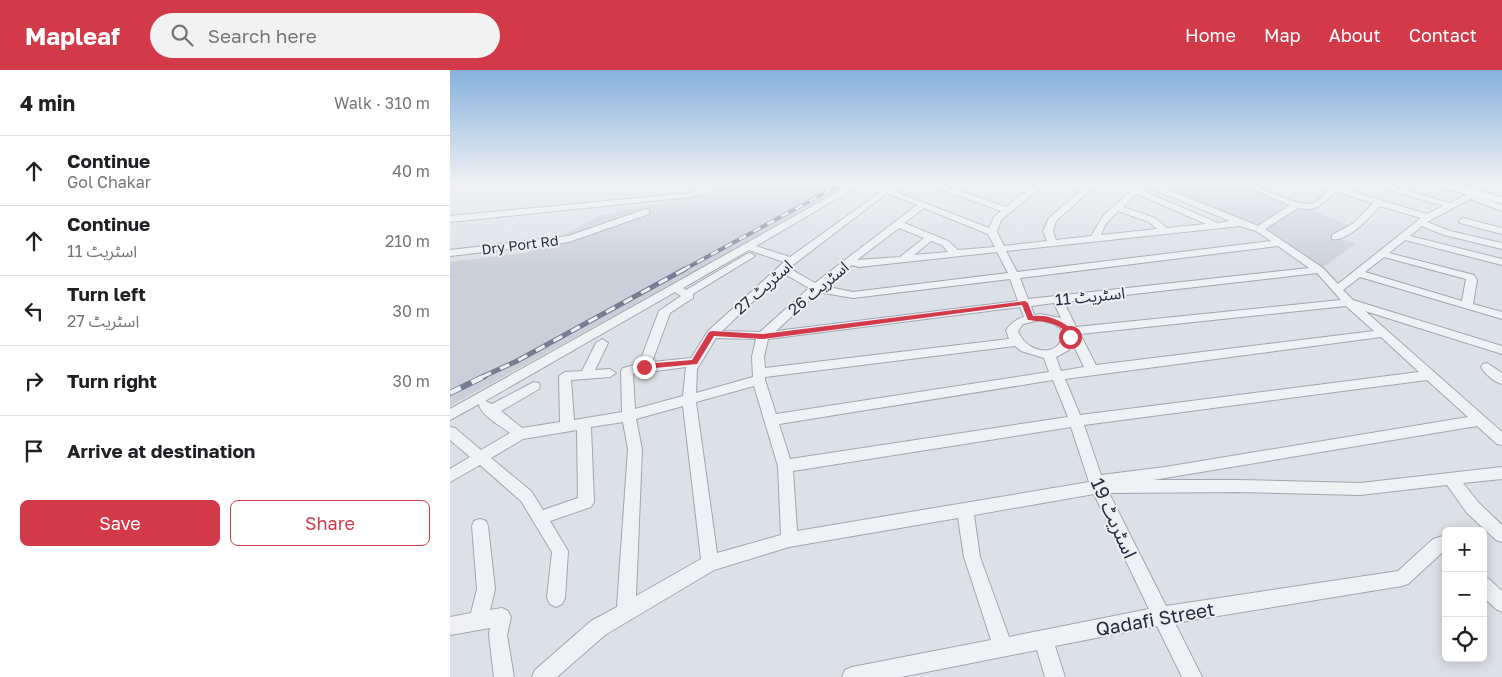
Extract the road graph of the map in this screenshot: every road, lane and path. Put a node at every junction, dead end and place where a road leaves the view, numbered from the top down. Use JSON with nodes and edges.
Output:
{"nodes":[{"id":1,"x":517,"y":212,"type":"edge"},
{"id":2,"x":646,"y":212,"type":"dead end"},
{"id":3,"x":808,"y":212,"type":"edge"},
{"id":4,"x":856,"y":212,"type":"edge"},
{"id":5,"x":913,"y":212,"type":"edge"},
{"id":6,"x":941,"y":212,"type":"edge"},
{"id":7,"x":1006,"y":212,"type":"edge"},
{"id":8,"x":1061,"y":212,"type":"edge"},
{"id":9,"x":1114,"y":212,"type":"edge"},
{"id":10,"x":1130,"y":212,"type":"edge"},
{"id":11,"x":1191,"y":212,"type":"edge"},
{"id":12,"x":1215,"y":212,"type":"edge"},
{"id":13,"x":1285,"y":212,"type":"edge"},
{"id":14,"x":1367,"y":212,"type":"edge"},
{"id":15,"x":1404,"y":212,"type":"edge"},
{"id":16,"x":1437,"y":212,"type":"edge"},
{"id":17,"x":450,"y":218,"type":"edge"},
{"id":18,"x":1424,"y":220,"type":"junction"},
{"id":19,"x":1463,"y":221,"type":"dead end"},
{"id":20,"x":1241,"y":223,"type":"junction"},
{"id":21,"x":898,"y":224,"type":"junction"},
{"id":22,"x":1219,"y":226,"type":"junction"},
{"id":23,"x":1259,"y":229,"type":"junction"},
{"id":24,"x":1165,"y":231,"type":"junction"},
{"id":25,"x":1502,"y":231,"type":"edge"},
{"id":26,"x":992,"y":232,"type":"junction"},
{"id":27,"x":930,"y":237,"type":"junction"},
{"id":28,"x":1335,"y":237,"type":"dead end"},
{"id":29,"x":1403,"y":237,"type":"junction"},
{"id":30,"x":1095,"y":238,"type":"junction"},
{"id":31,"x":1052,"y":243,"type":"junction"},
{"id":32,"x":1281,"y":243,"type":"junction"},
{"id":33,"x":1502,"y":246,"type":"edge"},
{"id":34,"x":998,"y":248,"type":"junction"},
{"id":35,"x":450,"y":253,"type":"edge"},
{"id":36,"x":955,"y":253,"type":"junction"},
{"id":37,"x":1382,"y":254,"type":"junction"},
{"id":38,"x":903,"y":259,"type":"junction"},
{"id":39,"x":849,"y":261,"type":"junction"},
{"id":40,"x":1502,"y":262,"type":"edge"},
{"id":41,"x":786,"y":265,"type":"junction"},
{"id":42,"x":1319,"y":270,"type":"junction"},
{"id":43,"x":1358,"y":273,"type":"junction"},
{"id":44,"x":1014,"y":276,"type":"junction"},
{"id":45,"x":816,"y":288,"type":"junction"},
{"id":46,"x":1338,"y":289,"type":"junction"},
{"id":47,"x":1057,"y":299,"type":"junction"},
{"id":48,"x":1349,"y":302,"type":"junction"},
{"id":49,"x":1025,"y":303,"type":"junction"},
{"id":50,"x":1467,"y":305,"type":"junction"},
{"id":51,"x":1502,"y":316,"type":"edge"},
{"id":52,"x":1030,"y":318,"type":"junction"},
{"id":53,"x":1071,"y":331,"type":"junction"},
{"id":54,"x":1385,"y":333,"type":"junction"},
{"id":55,"x":712,"y":334,"type":"junction"},
{"id":56,"x":763,"y":336,"type":"junction"},
{"id":57,"x":1015,"y":342,"type":"junction"},
{"id":58,"x":602,"y":343,"type":"dead end"},
{"id":59,"x":1502,"y":350,"type":"edge"},
{"id":60,"x":1048,"y":354,"type":"junction"},
{"id":61,"x":695,"y":362,"type":"junction"},
{"id":62,"x":644,"y":367,"type":"junction"},
{"id":63,"x":1487,"y":367,"type":"dead end"},
{"id":64,"x":1092,"y":370,"type":"junction"},
{"id":65,"x":610,"y":373,"type":"dead end"},
{"id":66,"x":586,"y":375,"type":"junction"},
{"id":67,"x":1057,"y":375,"type":"junction"},
{"id":68,"x":1430,"y":375,"type":"junction"},
{"id":69,"x":759,"y":377,"type":"junction"},
{"id":70,"x":1502,"y":380,"type":"edge"},
{"id":71,"x":534,"y":386,"type":"dead end"},
{"id":72,"x":689,"y":400,"type":"junction"},
{"id":73,"x":450,"y":415,"type":"edge"},
{"id":74,"x":629,"y":416,"type":"junction"},
{"id":75,"x":772,"y":420,"type":"junction"},
{"id":76,"x":1480,"y":420,"type":"junction"},
{"id":77,"x":1076,"y":421,"type":"junction"},
{"id":78,"x":584,"y":424,"type":"junction"},
{"id":79,"x":567,"y":427,"type":"junction"},
{"id":80,"x":450,"y":432,"type":"edge"},
{"id":81,"x":520,"y":434,"type":"junction"},
{"id":82,"x":1502,"y":440,"type":"edge"},
{"id":83,"x":481,"y":458,"type":"junction"},
{"id":84,"x":786,"y":466,"type":"junction"},
{"id":85,"x":1502,"y":473,"type":"edge"},
{"id":86,"x":450,"y":476,"type":"edge"},
{"id":87,"x":1451,"y":479,"type":"junction"},
{"id":88,"x":1097,"y":484,"type":"junction"},
{"id":89,"x":965,"y":510,"type":"junction"},
{"id":90,"x":540,"y":518,"type":"junction"},
{"id":91,"x":480,"y":526,"type":"dead end"},
{"id":92,"x":1494,"y":533,"type":"edge"},
{"id":93,"x":789,"y":540,"type":"junction"},
{"id":94,"x":1442,"y":548,"type":"edge"},
{"id":95,"x":710,"y":563,"type":"junction"},
{"id":96,"x":1487,"y":589,"type":"edge"},
{"id":97,"x":556,"y":598,"type":"dead end"},
{"id":98,"x":1502,"y":603,"type":"edge"},
{"id":99,"x":626,"y":612,"type":"junction"},
{"id":100,"x":1160,"y":616,"type":"junction"},
{"id":101,"x":478,"y":621,"type":"junction"},
{"id":102,"x":450,"y":626,"type":"edge"},
{"id":103,"x":1043,"y":639,"type":"junction"},
{"id":104,"x":1003,"y":647,"type":"junction"},
{"id":105,"x":504,"y":677,"type":"edge"},
{"id":106,"x":542,"y":677,"type":"edge"},
{"id":107,"x":852,"y":677,"type":"edge"},
{"id":108,"x":1055,"y":677,"type":"edge"},
{"id":109,"x":1192,"y":677,"type":"edge"}],
"edges":[{"from":1,"to":17,"type":"street"},
{"from":2,"to":35,"type":"street","name":"Dry Port Rd"},
{"from":3,"to":73,"type":"street"},
{"from":4,"to":41,"type":"street","name":"اسٹریٹ 27"},
{"from":5,"to":21,"type":"street","name":"اسٹریٹ 26"},
{"from":6,"to":26,"type":"street"},
{"from":7,"to":26,"type":"street"},
{"from":8,"to":31,"type":"street"},
{"from":9,"to":30,"type":"street"},
{"from":10,"to":24,"type":"street"},
{"from":11,"to":22,"type":"street"},
{"from":12,"to":20,"type":"street"},
{"from":13,"to":23,"type":"street"},
{"from":14,"to":28,"type":"street"},
{"from":15,"to":18,"type":"street"},
{"from":16,"to":18,"type":"street"},
{"from":18,"to":29,"type":"street"},
{"from":18,"to":33,"type":"street"},
{"from":19,"to":25,"type":"street"},
{"from":20,"to":22,"type":"street"},
{"from":20,"to":23,"type":"street"},
{"from":21,"to":27,"type":"street"},
{"from":21,"to":39,"type":"street","name":"اسٹریٹ 26"},
{"from":22,"to":24,"type":"street"},
{"from":23,"to":32,"type":"street"},
{"from":24,"to":30,"type":"street"},
{"from":26,"to":34,"type":"street"},
{"from":27,"to":36,"type":"street"},
{"from":27,"to":38,"type":"street"},
{"from":29,"to":37,"type":"street"},
{"from":29,"to":40,"type":"street"},
{"from":30,"to":31,"type":"street"},
{"from":31,"to":34,"type":"street"},
{"from":32,"to":42,"type":"street"},
{"from":32,"to":44,"type":"street"},
{"from":34,"to":36,"type":"street"},
{"from":34,"to":44,"type":"street"},
{"from":36,"to":38,"type":"street"},
{"from":37,"to":43,"type":"street"},
{"from":37,"to":50,"type":"street"},
{"from":38,"to":39,"type":"street"},
{"from":39,"to":45,"type":"street","name":"اسٹریٹ 26"},
{"from":41,"to":45,"type":"street"},
{"from":41,"to":55,"type":"street","name":"اسٹریٹ 27"},
{"from":41,"to":62,"type":"street"},
{"from":42,"to":46,"type":"street"},
{"from":42,"to":47,"type":"street","name":"اسٹریٹ 11"},
{"from":43,"to":46,"type":"street"},
{"from":43,"to":50,"type":"street"},
{"from":44,"to":45,"type":"street"},
{"from":44,"to":49,"type":"street"},
{"from":45,"to":56,"type":"street","name":"اسٹریٹ 26"},
{"from":46,"to":48,"type":"street"},
{"from":47,"to":49,"type":"street","name":"اسٹریٹ 11"},
{"from":47,"to":53,"type":"street"},
{"from":48,"to":53,"type":"street"},
{"from":48,"to":54,"type":"street"},
{"from":48,"to":59,"type":"street"},
{"from":49,"to":52,"type":"street"},
{"from":49,"to":56,"type":"street","name":"اسٹریٹ 11"},
{"from":50,"to":51,"type":"street"},
{"from":52,"to":53,"type":"street"},
{"from":52,"to":57,"type":"street"},
{"from":53,"to":60,"type":"street"},
{"from":53,"to":64,"type":"street"},
{"from":54,"to":64,"type":"street"},
{"from":54,"to":68,"type":"street"},
{"from":55,"to":56,"type":"street","name":"اسٹریٹ 11"},
{"from":55,"to":61,"type":"street","name":"اسٹریٹ 27"},
{"from":56,"to":69,"type":"street"},
{"from":57,"to":60,"type":"street"},
{"from":57,"to":69,"type":"street"},
{"from":58,"to":66,"type":"street"},
{"from":60,"to":67,"type":"street","name":"اسٹریٹ 19"},
{"from":61,"to":62,"type":"street"},
{"from":61,"to":72,"type":"street","name":"اسٹریٹ 27"},
{"from":62,"to":74,"type":"street"},
{"from":63,"to":70,"type":"street"},
{"from":64,"to":67,"type":"street"},
{"from":65,"to":66,"type":"street"},
{"from":66,"to":79,"type":"street"},
{"from":67,"to":75,"type":"street"},
{"from":67,"to":77,"type":"street","name":"اسٹریٹ 19"},
{"from":68,"to":76,"type":"street"},
{"from":68,"to":77,"type":"street"},
{"from":69,"to":72,"type":"street"},
{"from":69,"to":75,"type":"street"},
{"from":71,"to":81,"type":"street"},
{"from":72,"to":74,"type":"street"},
{"from":72,"to":95,"type":"street","name":"اسٹریٹ 27"},
{"from":74,"to":78,"type":"street"},
{"from":74,"to":99,"type":"street"},
{"from":75,"to":84,"type":"street"},
{"from":76,"to":82,"type":"street"},
{"from":76,"to":88,"type":"street"},
{"from":77,"to":84,"type":"street"},
{"from":77,"to":88,"type":"street","name":"اسٹریٹ 19"},
{"from":78,"to":79,"type":"street"},
{"from":78,"to":90,"type":"street"},
{"from":79,"to":81,"type":"street"},
{"from":80,"to":83,"type":"street"},
{"from":81,"to":83,"type":"street"},
{"from":83,"to":86,"type":"street"},
{"from":83,"to":90,"type":"street"},
{"from":84,"to":93,"type":"street"},
{"from":85,"to":87,"type":"street"},
{"from":87,"to":88,"type":"street"},
{"from":87,"to":92,"type":"street"},
{"from":88,"to":89,"type":"street"},
{"from":88,"to":100,"type":"street","name":"اسٹریٹ 19"},
{"from":89,"to":93,"type":"street"},
{"from":89,"to":104,"type":"street"},
{"from":90,"to":97,"type":"street"},
{"from":91,"to":101,"type":"street"},
{"from":93,"to":95,"type":"street"},
{"from":94,"to":100,"type":"street","name":"Qadafi Street"},
{"from":95,"to":99,"type":"street"},
{"from":96,"to":98,"type":"street"},
{"from":99,"to":106,"type":"street"},
{"from":100,"to":103,"type":"street","name":"Qadafi Street"},
{"from":100,"to":109,"type":"street","name":"اسٹریٹ 19"},
{"from":101,"to":102,"type":"street"},
{"from":101,"to":105,"type":"street"},
{"from":103,"to":104,"type":"street","name":"Qadafi Street"},
{"from":103,"to":108,"type":"street"},
{"from":104,"to":107,"type":"street","name":"Qadafi Street"}]}
